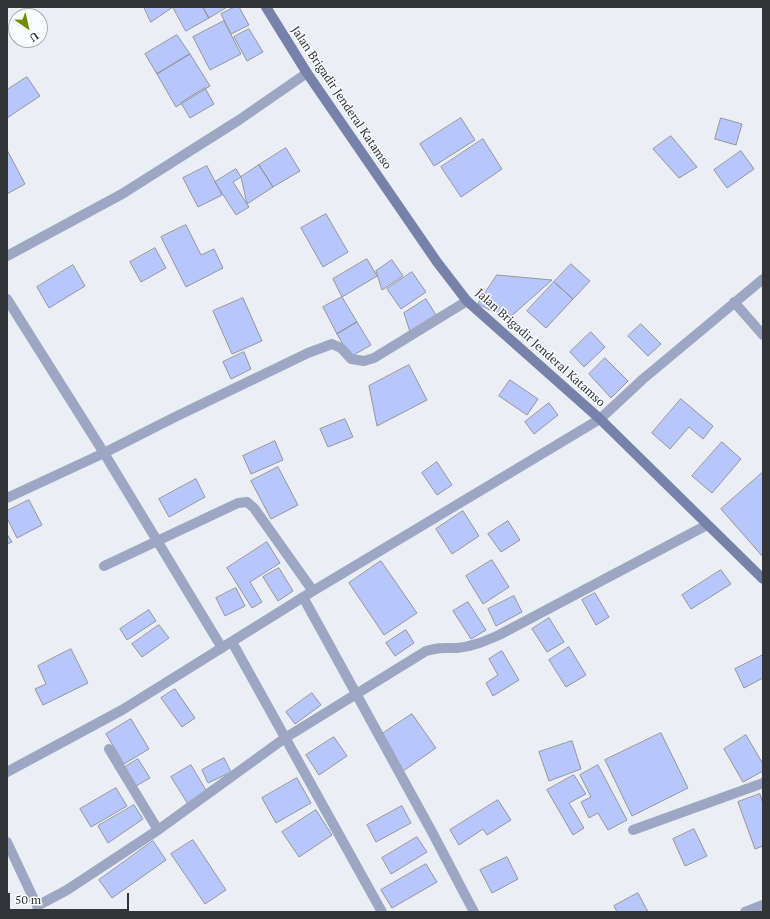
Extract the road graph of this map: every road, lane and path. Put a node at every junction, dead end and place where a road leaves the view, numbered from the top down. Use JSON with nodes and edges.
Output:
{"nodes":[{"id":1,"x":266,"y":7,"type":"edge"},
{"id":2,"x":308,"y":73,"type":"junction"},
{"id":3,"x":7,"y":256,"type":"edge"},
{"id":4,"x":763,"y":279,"type":"edge"},
{"id":5,"x":7,"y":299,"type":"edge"},
{"id":6,"x":467,"y":301,"type":"junction"},
{"id":7,"x":734,"y":302,"type":"junction"},
{"id":8,"x":763,"y":335,"type":"edge"},
{"id":9,"x":600,"y":419,"type":"junction"},
{"id":10,"x":104,"y":453,"type":"junction"},
{"id":11,"x":7,"y":498,"type":"edge"},
{"id":12,"x":707,"y":525,"type":"junction"},
{"id":13,"x":157,"y":542,"type":"junction"},
{"id":14,"x":104,"y":566,"type":"dead end"},
{"id":15,"x":763,"y":579,"type":"edge"},
{"id":16,"x":313,"y":591,"type":"junction"},
{"id":17,"x":303,"y":598,"type":"junction"},
{"id":18,"x":232,"y":642,"type":"junction"},
{"id":19,"x":222,"y":648,"type":"junction"},
{"id":20,"x":356,"y":695,"type":"junction"},
{"id":21,"x":285,"y":738,"type":"junction"},
{"id":22,"x":109,"y":749,"type":"dead end"},
{"id":23,"x":7,"y":772,"type":"edge"},
{"id":24,"x":763,"y":783,"type":"edge"},
{"id":25,"x":158,"y":830,"type":"junction"},
{"id":26,"x":633,"y":830,"type":"dead end"},
{"id":27,"x":7,"y":842,"type":"edge"},
{"id":28,"x":763,"y":905,"type":"edge"},
{"id":29,"x":382,"y":912,"type":"edge"},
{"id":30,"x":474,"y":912,"type":"edge"},
{"id":31,"x":745,"y":912,"type":"edge"}],
"edges":[{"from":1,"to":2,"type":"main road","name":"Jalan Brigadir Jenderal Katamso"},
{"from":2,"to":3,"type":"street"},
{"from":2,"to":6,"type":"main road","name":"Jalan Brigadir Jenderal Katamso"},
{"from":4,"to":7,"type":"street"},
{"from":5,"to":10,"type":"street"},
{"from":6,"to":9,"type":"main road","name":"Jalan Brigadir Jenderal Katamso"},
{"from":6,"to":10,"type":"street"},
{"from":7,"to":8,"type":"street"},
{"from":7,"to":9,"type":"street"},
{"from":9,"to":12,"type":"main road","name":"Jalan Brigadir Jenderal Katamso"},
{"from":9,"to":16,"type":"street"},
{"from":10,"to":11,"type":"street"},
{"from":10,"to":13,"type":"street"},
{"from":12,"to":15,"type":"main road","name":"Jalan Brigadir Jenderal Katamso"},
{"from":12,"to":20,"type":"street"},
{"from":13,"to":14,"type":"street"},
{"from":13,"to":16,"type":"street"},
{"from":13,"to":19,"type":"street"},
{"from":16,"to":17,"type":"street"},
{"from":17,"to":18,"type":"street"},
{"from":17,"to":20,"type":"street"},
{"from":18,"to":19,"type":"street"},
{"from":18,"to":21,"type":"street"},
{"from":19,"to":23,"type":"street"},
{"from":20,"to":21,"type":"street"},
{"from":20,"to":30,"type":"street"},
{"from":21,"to":25,"type":"street"},
{"from":21,"to":29,"type":"street"},
{"from":22,"to":25,"type":"street"},
{"from":24,"to":26,"type":"street"},
{"from":25,"to":27,"type":"street"},
{"from":28,"to":31,"type":"street"}]}
